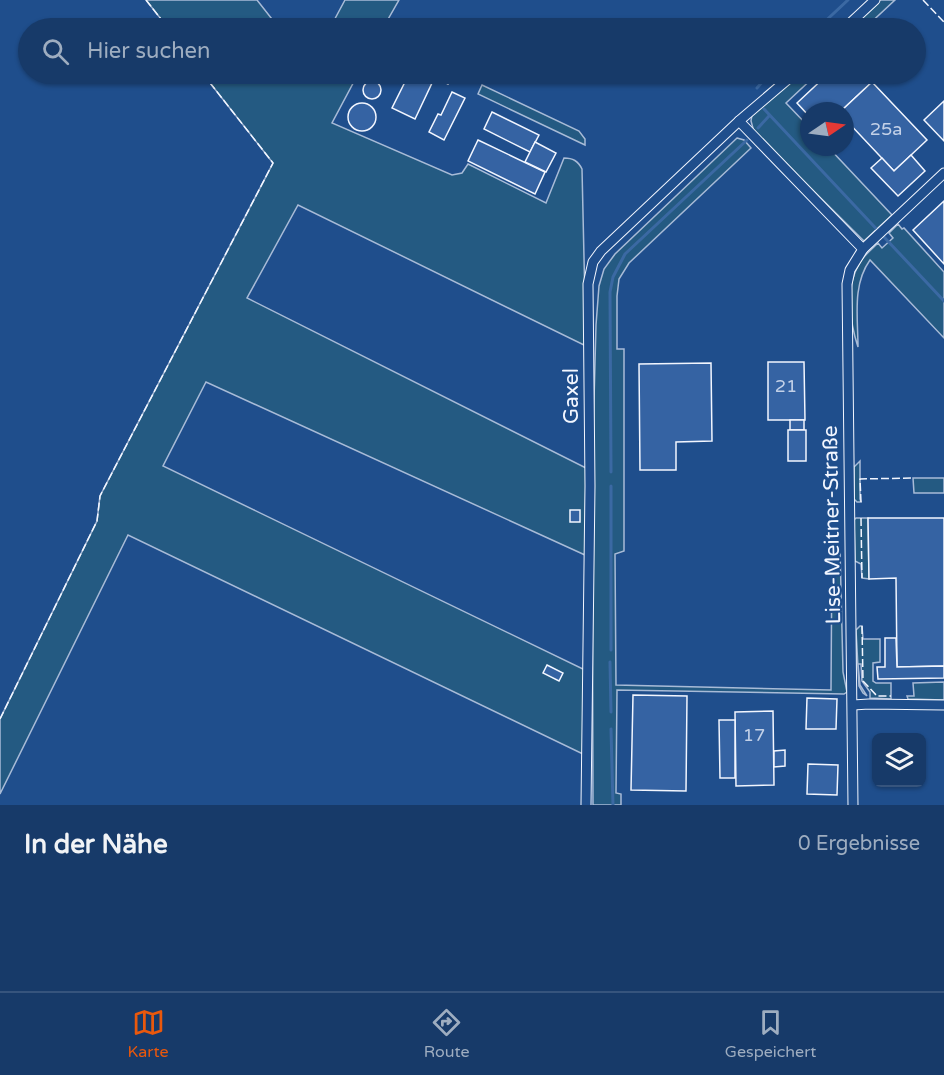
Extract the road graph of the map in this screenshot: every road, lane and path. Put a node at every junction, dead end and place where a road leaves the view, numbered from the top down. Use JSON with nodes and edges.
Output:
{"nodes":[{"id":1,"x":875,"y":0,"type":"edge"},
{"id":2,"x":855,"y":18,"type":"edge"},
{"id":3,"x":782,"y":84,"type":"edge"},
{"id":4,"x":739,"y":121,"type":"junction"},
{"id":5,"x":944,"y":172,"type":"edge"},
{"id":6,"x":863,"y":249,"type":"junction"},
{"id":7,"x":853,"y":705,"type":"junction"},
{"id":8,"x":944,"y":705,"type":"edge"},
{"id":9,"x":586,"y":805,"type":"edge"},
{"id":10,"x":854,"y":805,"type":"edge"}],
"edges":[{"from":1,"to":2,"type":"street"},
{"from":3,"to":4,"type":"street","name":"Gaxel"},
{"from":4,"to":6,"type":"street"},
{"from":4,"to":9,"type":"street","name":"Gaxel"},
{"from":5,"to":6,"type":"street","name":"Lise-Meitner-Straße"},
{"from":6,"to":7,"type":"street","name":"Lise-Meitner-Straße"},
{"from":7,"to":8,"type":"street"},
{"from":7,"to":10,"type":"street","name":"Lise-Meitner-Straße"}]}
